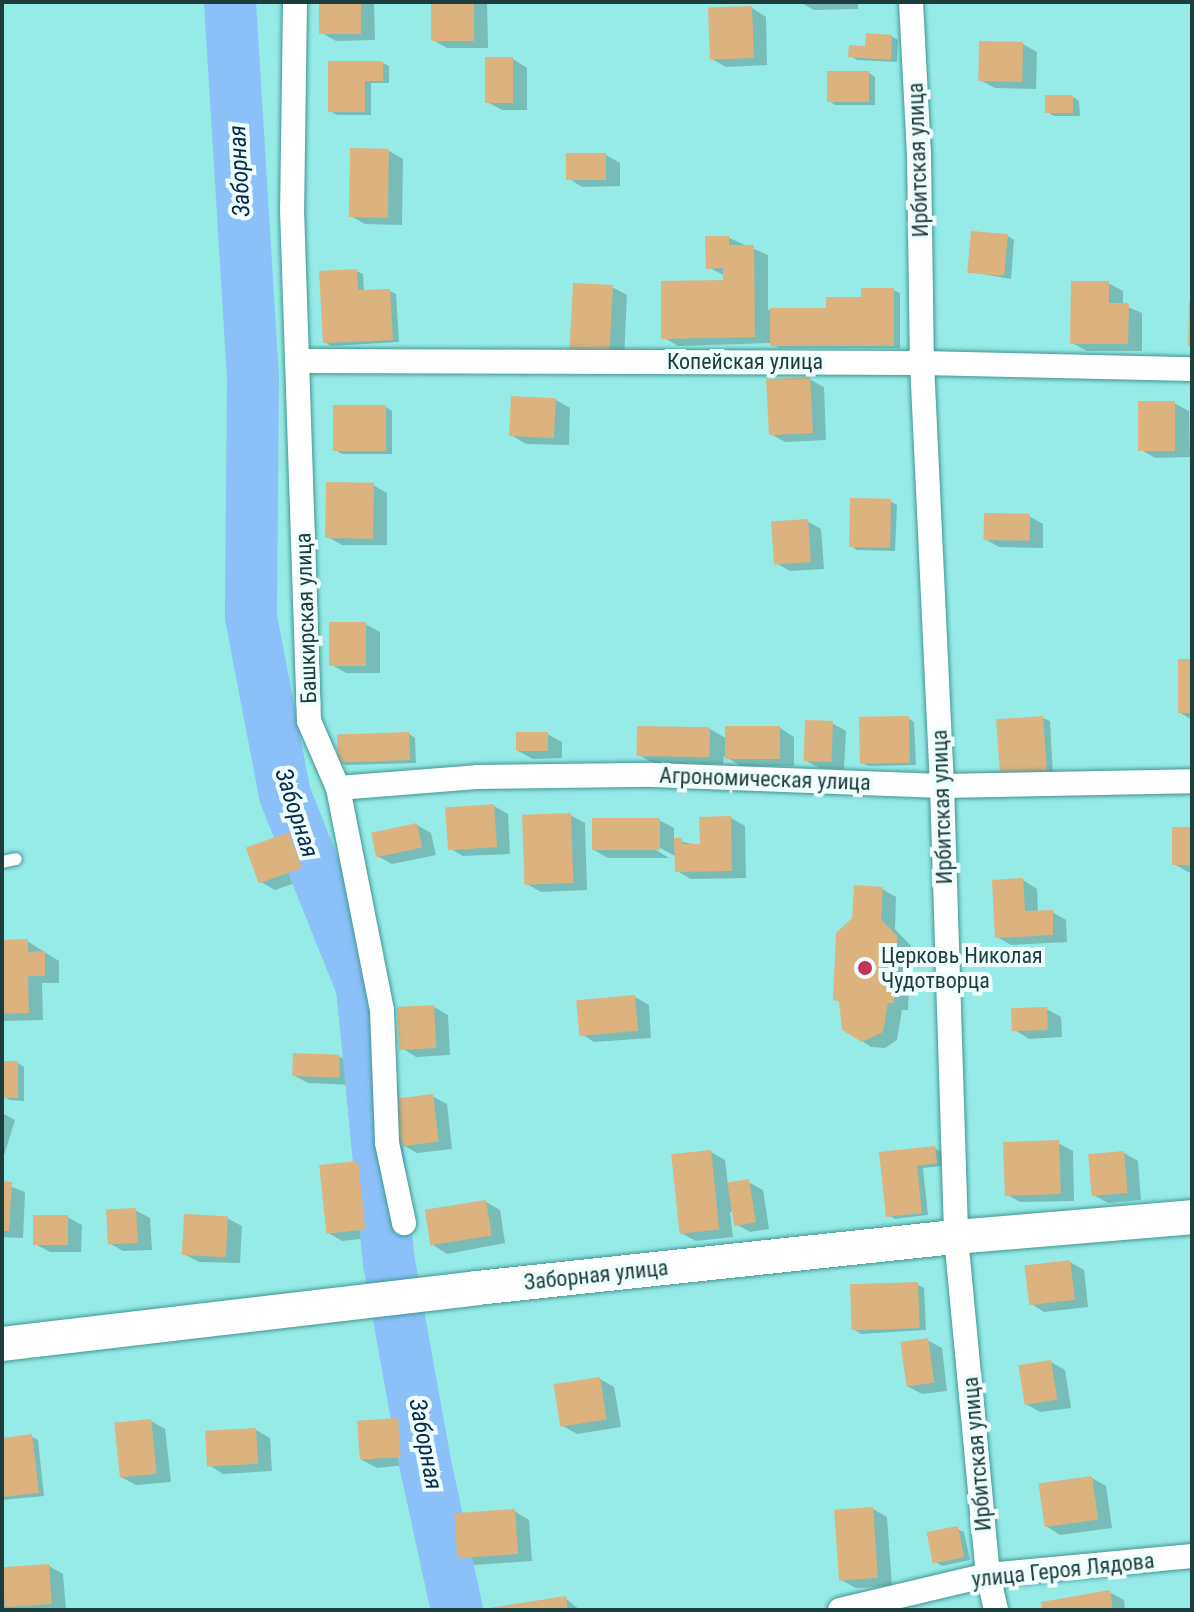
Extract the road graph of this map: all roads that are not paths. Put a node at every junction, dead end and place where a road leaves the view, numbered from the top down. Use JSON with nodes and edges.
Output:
{"nodes":[{"id":1,"x":295,"y":2,"type":"edge"},
{"id":2,"x":911,"y":2,"type":"edge"},
{"id":3,"x":298,"y":361,"type":"junction"},
{"id":4,"x":922,"y":363,"type":"junction"},
{"id":5,"x":1192,"y":369,"type":"edge"},
{"id":6,"x":1192,"y":781,"type":"edge"},
{"id":7,"x":942,"y":786,"type":"junction"},
{"id":8,"x":338,"y":788,"type":"junction"},
{"id":9,"x":16,"y":859,"type":"dead end"},
{"id":10,"x":2,"y":862,"type":"edge"},
{"id":11,"x":1192,"y":1217,"type":"edge"},
{"id":12,"x":404,"y":1223,"type":"dead end"},
{"id":13,"x":956,"y":1237,"type":"junction"},
{"id":14,"x":2,"y":1344,"type":"edge"},
{"id":15,"x":1192,"y":1556,"type":"edge"},
{"id":16,"x":988,"y":1575,"type":"junction"},
{"id":17,"x":840,"y":1610,"type":"edge"},
{"id":18,"x":996,"y":1610,"type":"edge"}],
"edges":[{"from":1,"to":3,"type":"street","name":"Башкирская улица"},
{"from":2,"to":4,"type":"street","name":"Ирбитская улица"},
{"from":3,"to":4,"type":"street","name":"Копейская улица"},
{"from":3,"to":8,"type":"street","name":"Башкирская улица"},
{"from":4,"to":5,"type":"street","name":"Копейская улица"},
{"from":4,"to":7,"type":"street","name":"Ирбитская улица"},
{"from":6,"to":7,"type":"street","name":"Агрономическая улица"},
{"from":7,"to":8,"type":"street","name":"Агрономическая улица"},
{"from":7,"to":13,"type":"street","name":"Ирбитская улица"},
{"from":8,"to":12,"type":"street","name":"Башкирская улица"},
{"from":9,"to":10,"type":"lane"},
{"from":11,"to":13,"type":"street","name":"Заборная улица"},
{"from":13,"to":14,"type":"street","name":"Заборная улица"},
{"from":13,"to":16,"type":"street","name":"Ирбитская улица"},
{"from":15,"to":16,"type":"street","name":"улица Героя Лядова"},
{"from":16,"to":17,"type":"street","name":"улица Героя Лядова"},
{"from":16,"to":18,"type":"street","name":"Ирбитская улица"}]}
